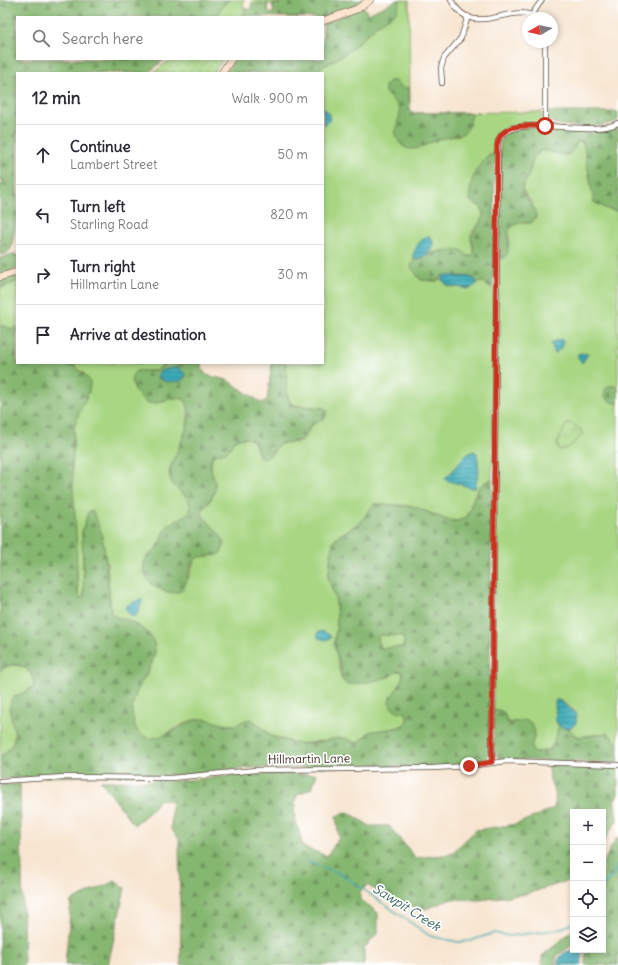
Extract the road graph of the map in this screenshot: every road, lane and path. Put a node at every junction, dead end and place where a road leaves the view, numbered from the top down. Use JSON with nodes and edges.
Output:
{"nodes":[{"id":1,"x":370,"y":0,"type":"edge"},
{"id":2,"x":451,"y":0,"type":"edge"},
{"id":3,"x":542,"y":0,"type":"edge"},
{"id":4,"x":522,"y":7,"type":"dead end"},
{"id":5,"x":504,"y":9,"type":"dead end"},
{"id":6,"x":531,"y":12,"type":"edge"},
{"id":7,"x":534,"y":12,"type":"edge"},
{"id":8,"x":468,"y":16,"type":"junction"},
{"id":9,"x":324,"y":21,"type":"edge"},
{"id":10,"x":545,"y":48,"type":"edge"},
{"id":11,"x":230,"y":60,"type":"edge"},
{"id":12,"x":223,"y":72,"type":"edge"},
{"id":13,"x":442,"y":83,"type":"dead end"},
{"id":14,"x":618,"y":124,"type":"edge"},
{"id":15,"x":545,"y":126,"type":"junction"},
{"id":16,"x":16,"y":272,"type":"edge"},
{"id":17,"x":0,"y":277,"type":"edge"},
{"id":18,"x":492,"y":762,"type":"junction"},
{"id":19,"x":618,"y":765,"type":"edge"},
{"id":20,"x":0,"y":781,"type":"edge"}],
"edges":[{"from":1,"to":9,"type":"street"},
{"from":2,"to":8,"type":"street"},
{"from":3,"to":7,"type":"street"},
{"from":4,"to":6,"type":"street"},
{"from":5,"to":8,"type":"street"},
{"from":8,"to":13,"type":"street"},
{"from":10,"to":15,"type":"street"},
{"from":11,"to":12,"type":"street"},
{"from":14,"to":15,"type":"street"},
{"from":15,"to":18,"type":"street"},
{"from":16,"to":17,"type":"street"},
{"from":18,"to":19,"type":"street","name":"Hillmartin Lane"},
{"from":18,"to":20,"type":"street","name":"Hillmartin Lane"}]}
